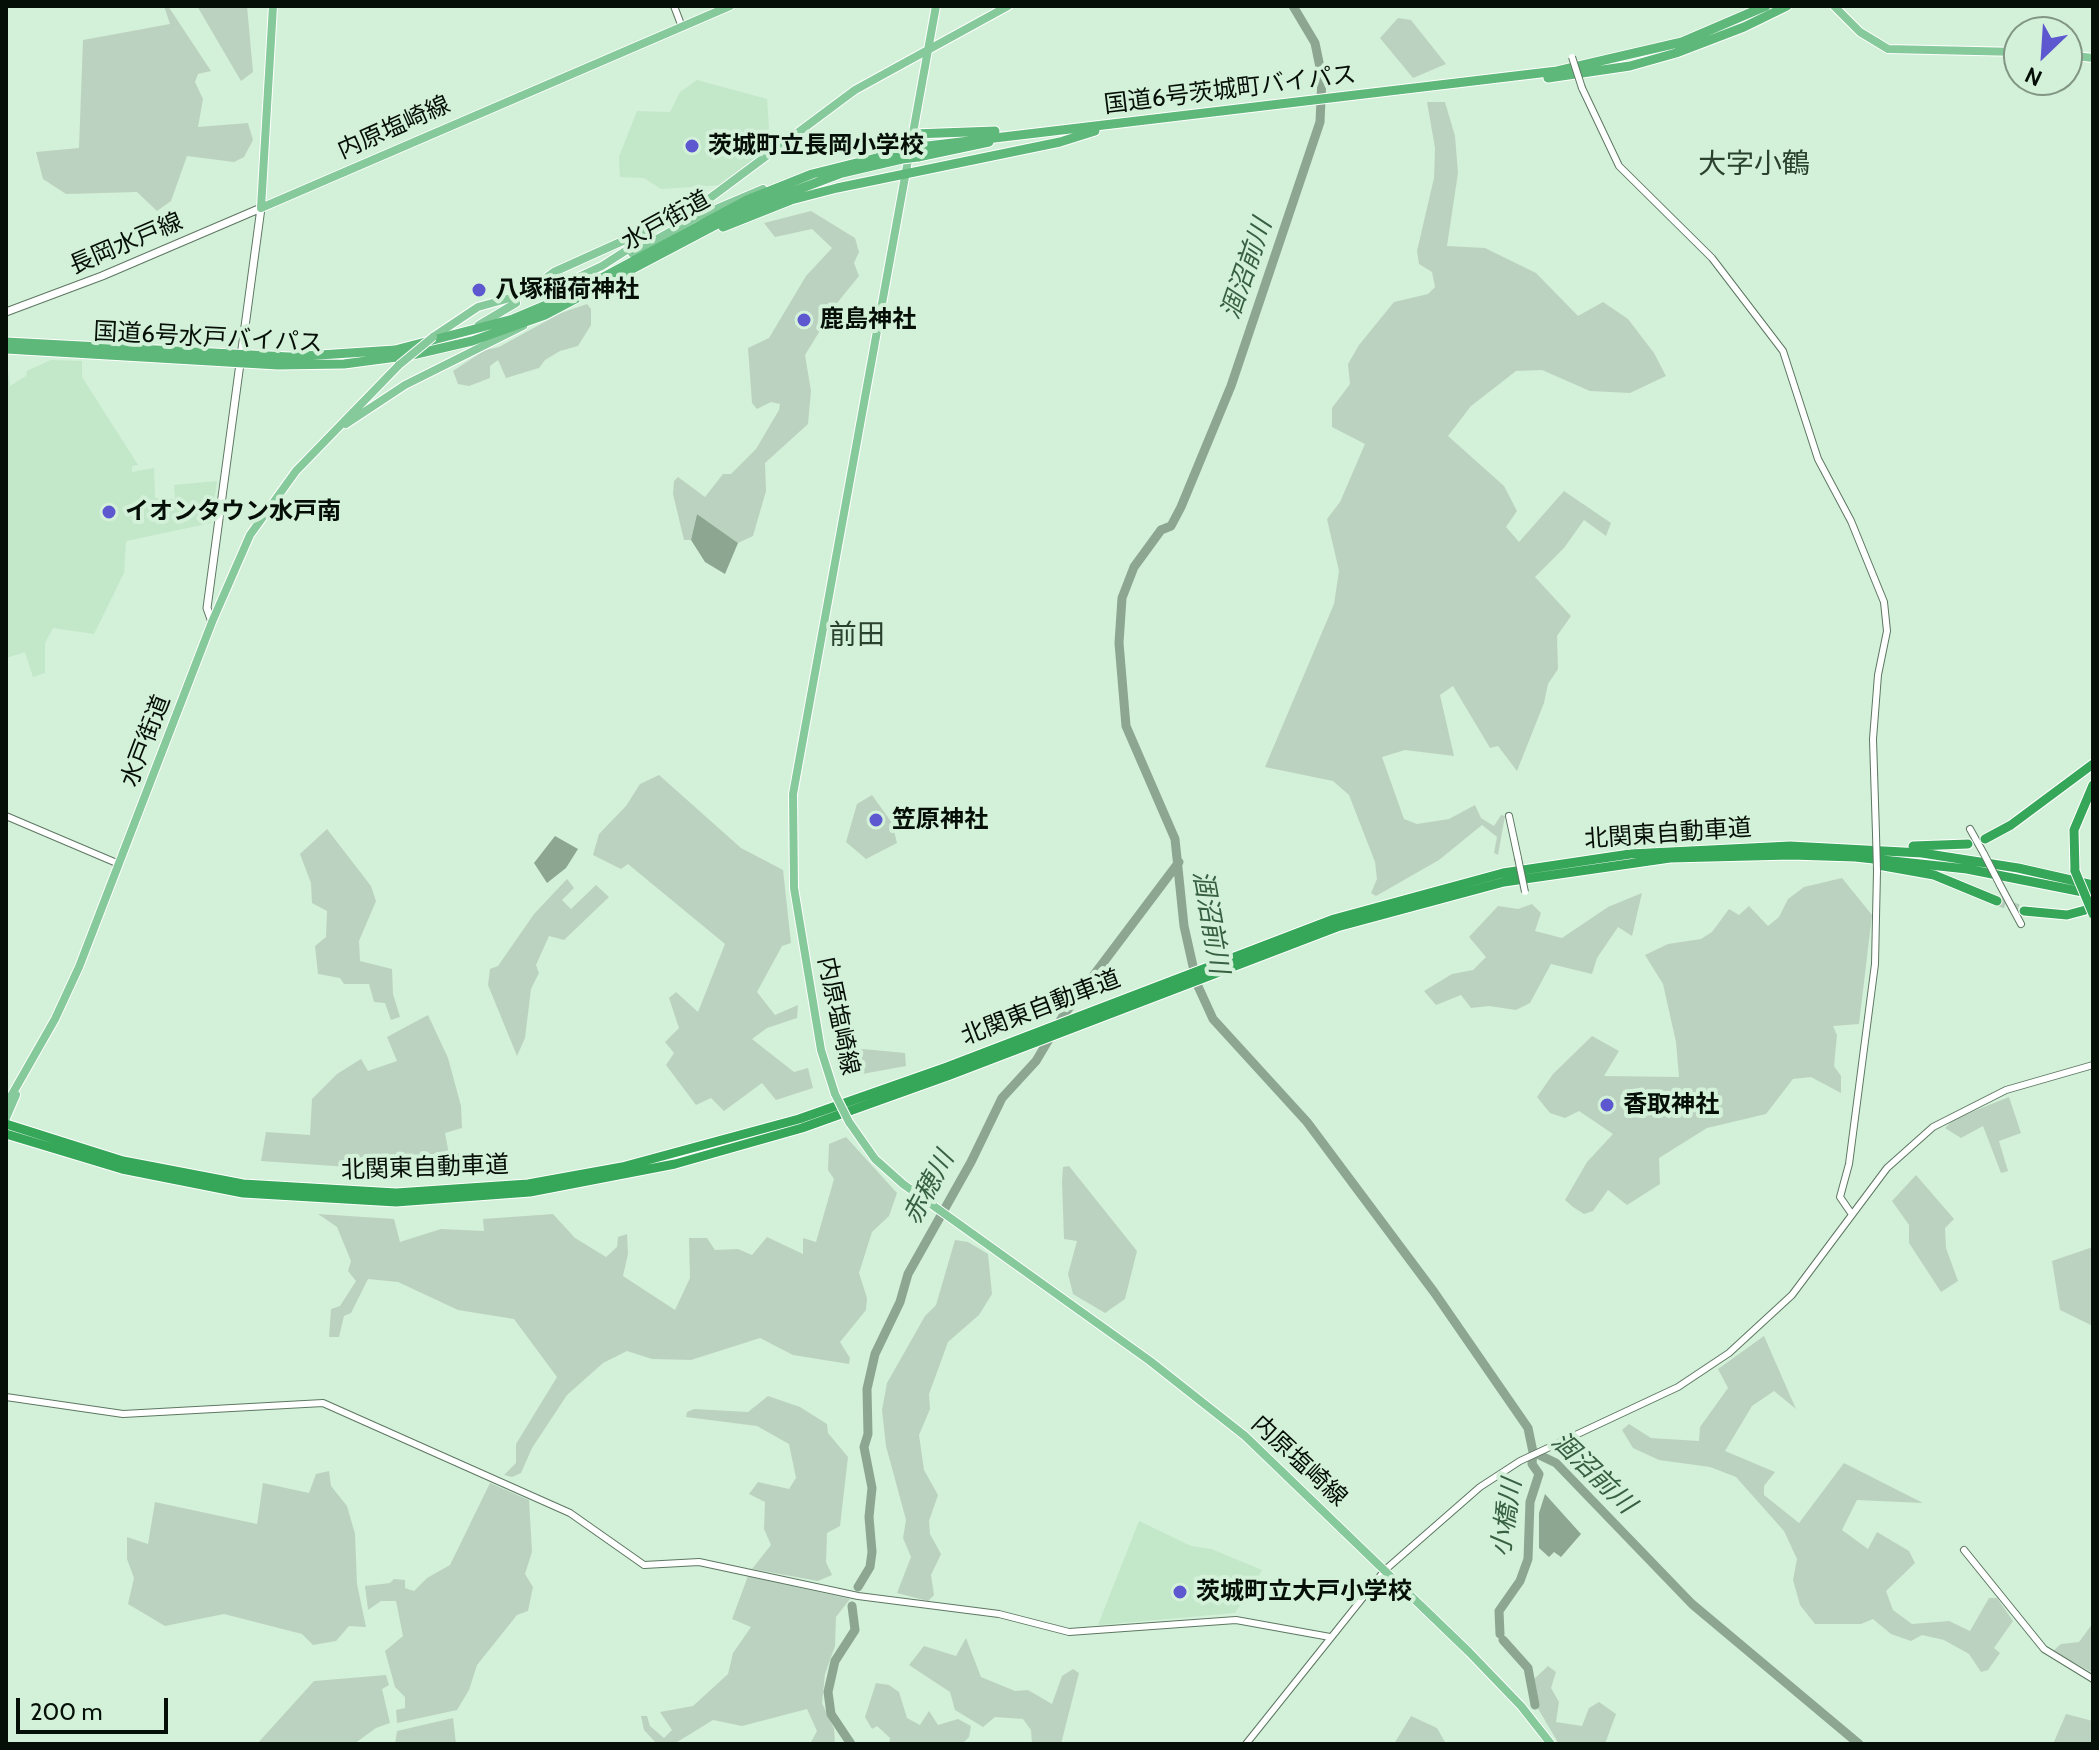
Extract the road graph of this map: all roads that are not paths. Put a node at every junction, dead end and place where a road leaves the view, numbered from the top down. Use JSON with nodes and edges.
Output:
{"nodes":[{"id":1,"x":273,"y":6,"type":"edge"},
{"id":2,"x":674,"y":6,"type":"edge"},
{"id":3,"x":730,"y":6,"type":"edge"},
{"id":4,"x":936,"y":6,"type":"edge"},
{"id":5,"x":1008,"y":6,"type":"edge"},
{"id":6,"x":1766,"y":6,"type":"edge"},
{"id":7,"x":1787,"y":6,"type":"edge"},
{"id":8,"x":1834,"y":6,"type":"edge"},
{"id":9,"x":682,"y":27,"type":"junction"},
{"id":10,"x":928,"y":51,"type":"junction"},
{"id":11,"x":2003,"y":52,"type":"edge"},
{"id":12,"x":1572,"y":57,"type":"dead end"},
{"id":13,"x":1456,"y":83,"type":"junction"},
{"id":14,"x":1125,"y":123,"type":"junction"},
{"id":15,"x":914,"y":134,"type":"junction"},
{"id":16,"x":903,"y":155,"type":"junction"},
{"id":17,"x":812,"y":174,"type":"junction"},
{"id":18,"x":908,"y":175,"type":"junction"},
{"id":19,"x":261,"y":208,"type":"junction"},
{"id":20,"x":669,"y":223,"type":"junction"},
{"id":21,"x":686,"y":241,"type":"junction"},
{"id":22,"x":602,"y":266,"type":"junction"},
{"id":23,"x":534,"y":287,"type":"dead end"},
{"id":24,"x":516,"y":303,"type":"dead end"},
{"id":25,"x":543,"y":311,"type":"junction"},
{"id":26,"x":6,"y":312,"type":"edge"},
{"id":27,"x":445,"y":339,"type":"junction"},
{"id":28,"x":6,"y":342,"type":"edge"},
{"id":29,"x":6,"y":349,"type":"edge"},
{"id":30,"x":242,"y":360,"type":"junction"},
{"id":31,"x":339,"y":428,"type":"junction"},
{"id":32,"x":209,"y":588,"type":"junction"},
{"id":33,"x":224,"y":592,"type":"junction"},
{"id":34,"x":212,"y":622,"type":"junction"},
{"id":35,"x":2093,"y":764,"type":"edge"},
{"id":36,"x":2093,"y":785,"type":"edge"},
{"id":37,"x":6,"y":816,"type":"edge"},
{"id":38,"x":1509,"y":816,"type":"dead end"},
{"id":39,"x":1970,"y":829,"type":"dead end"},
{"id":40,"x":1985,"y":839,"type":"dead end"},
{"id":41,"x":1968,"y":844,"type":"dead end"},
{"id":42,"x":1790,"y":846,"type":"junction"},
{"id":43,"x":1766,"y":855,"type":"junction"},
{"id":44,"x":119,"y":864,"type":"junction"},
{"id":45,"x":2093,"y":885,"type":"edge"},
{"id":46,"x":1525,"y":892,"type":"dead end"},
{"id":47,"x":2093,"y":894,"type":"edge"},
{"id":48,"x":1997,"y":901,"type":"tunnel mouth"},
{"id":49,"x":2093,"y":908,"type":"edge"},
{"id":50,"x":2024,"y":911,"type":"tunnel mouth"},
{"id":51,"x":2093,"y":914,"type":"edge"},
{"id":52,"x":1335,"y":923,"type":"junction"},
{"id":53,"x":2021,"y":924,"type":"dead end"},
{"id":54,"x":1035,"y":1036,"type":"junction"},
{"id":55,"x":2093,"y":1065,"type":"edge"},
{"id":56,"x":8,"y":1111,"type":"edge"},
{"id":57,"x":6,"y":1124,"type":"edge"},
{"id":58,"x":6,"y":1134,"type":"edge"},
{"id":59,"x":1851,"y":1213,"type":"junction"},
{"id":60,"x":6,"y":1397,"type":"edge"},
{"id":61,"x":1964,"y":1550,"type":"dead end"},
{"id":62,"x":1385,"y":1570,"type":"junction"},
{"id":63,"x":1330,"y":1637,"type":"junction"},
{"id":64,"x":2093,"y":1679,"type":"edge"},
{"id":65,"x":1246,"y":1744,"type":"edge"},
{"id":66,"x":1551,"y":1744,"type":"edge"}],
"edges":[{"from":1,"to":19,"type":"main road"},
{"from":2,"to":9,"type":"street"},
{"from":3,"to":9,"type":"main road","name":"内原塩崎線"},
{"from":4,"to":10,"type":"main road"},
{"from":5,"to":10,"type":"main road"},
{"from":6,"to":13,"type":"highway","name":"国道6号茨城町バイパス"},
{"from":7,"to":13,"type":"highway","name":"国道6号茨城町バイパス"},
{"from":8,"to":11,"type":"main road"},
{"from":9,"to":19,"type":"main road","name":"内原塩崎線"},
{"from":10,"to":15,"type":"main road"},
{"from":10,"to":20,"type":"main road"},
{"from":12,"to":59,"type":"street","bridge":true},
{"from":13,"to":14,"type":"highway","name":"国道6号茨城町バイパス"},
{"from":14,"to":15,"type":"highway"},
{"from":14,"to":16,"type":"highway","name":"国道6号茨城町バイパス","bridge":true},
{"from":14,"to":18,"type":"highway"},
{"from":15,"to":18,"type":"main road"},
{"from":16,"to":17,"type":"highway","name":"国道6号茨城町バイパス"},
{"from":16,"to":21,"type":"highway","name":"国道6号茨城町バイパス"},
{"from":17,"to":22,"type":"main road"},
{"from":17,"to":25,"type":"highway","name":"水戸街道"},
{"from":18,"to":21,"type":"highway"},
{"from":18,"to":62,"type":"main road","name":"内原塩崎線","bridge":true},
{"from":19,"to":26,"type":"main road","name":"長岡水戸線"},
{"from":19,"to":30,"type":"main road"},
{"from":20,"to":22,"type":"main road"},
{"from":20,"to":23,"type":"main road"},
{"from":21,"to":25,"type":"highway","name":"水戸街道"},
{"from":22,"to":31,"type":"main road","bridge":true},
{"from":24,"to":27,"type":"main road"},
{"from":25,"to":27,"type":"highway","name":"国道6号水戸バイパス"},
{"from":25,"to":30,"type":"highway","name":"国道6号水戸バイパス"},
{"from":25,"to":31,"type":"main road"},
{"from":27,"to":30,"type":"highway","name":"国道6号水戸バイパス"},
{"from":28,"to":30,"type":"highway","name":"国道6号水戸バイパス"},
{"from":29,"to":30,"type":"highway","name":"国道6号水戸バイパス"},
{"from":30,"to":32,"type":"main road"},
{"from":31,"to":33,"type":"main road","name":"水戸街道"},
{"from":32,"to":33,"type":"main road"},
{"from":32,"to":34,"type":"main road"},
{"from":33,"to":34,"type":"main road","name":"水戸街道"},
{"from":34,"to":44,"type":"main road","name":"水戸街道"},
{"from":35,"to":40,"type":"highway"},
{"from":36,"to":51,"type":"highway","bridge":true},
{"from":37,"to":44,"type":"street"},
{"from":38,"to":46,"type":"street","bridge":true},
{"from":39,"to":53,"type":"street","bridge":true},
{"from":41,"to":42,"type":"highway"},
{"from":42,"to":45,"type":"highway","name":"北関東自動車道"},
{"from":42,"to":52,"type":"highway","name":"北関東自動車道"},
{"from":43,"to":47,"type":"highway","name":"北関東自動車道"},
{"from":43,"to":48,"type":"highway"},
{"from":43,"to":52,"type":"highway","name":"北関東自動車道"},
{"from":44,"to":56,"type":"main road","name":"水戸街道"},
{"from":49,"to":50,"type":"highway"},
{"from":52,"to":54,"type":"highway","name":"北関東自動車道"},
{"from":54,"to":57,"type":"highway","name":"北関東自動車道"},
{"from":54,"to":58,"type":"highway","name":"北関東自動車道"},
{"from":55,"to":59,"type":"street"},
{"from":59,"to":62,"type":"street"},
{"from":60,"to":63,"type":"street"},
{"from":61,"to":64,"type":"street"},
{"from":62,"to":63,"type":"street"},
{"from":62,"to":66,"type":"main road","name":"内原塩崎線"},
{"from":63,"to":65,"type":"street"}]}
